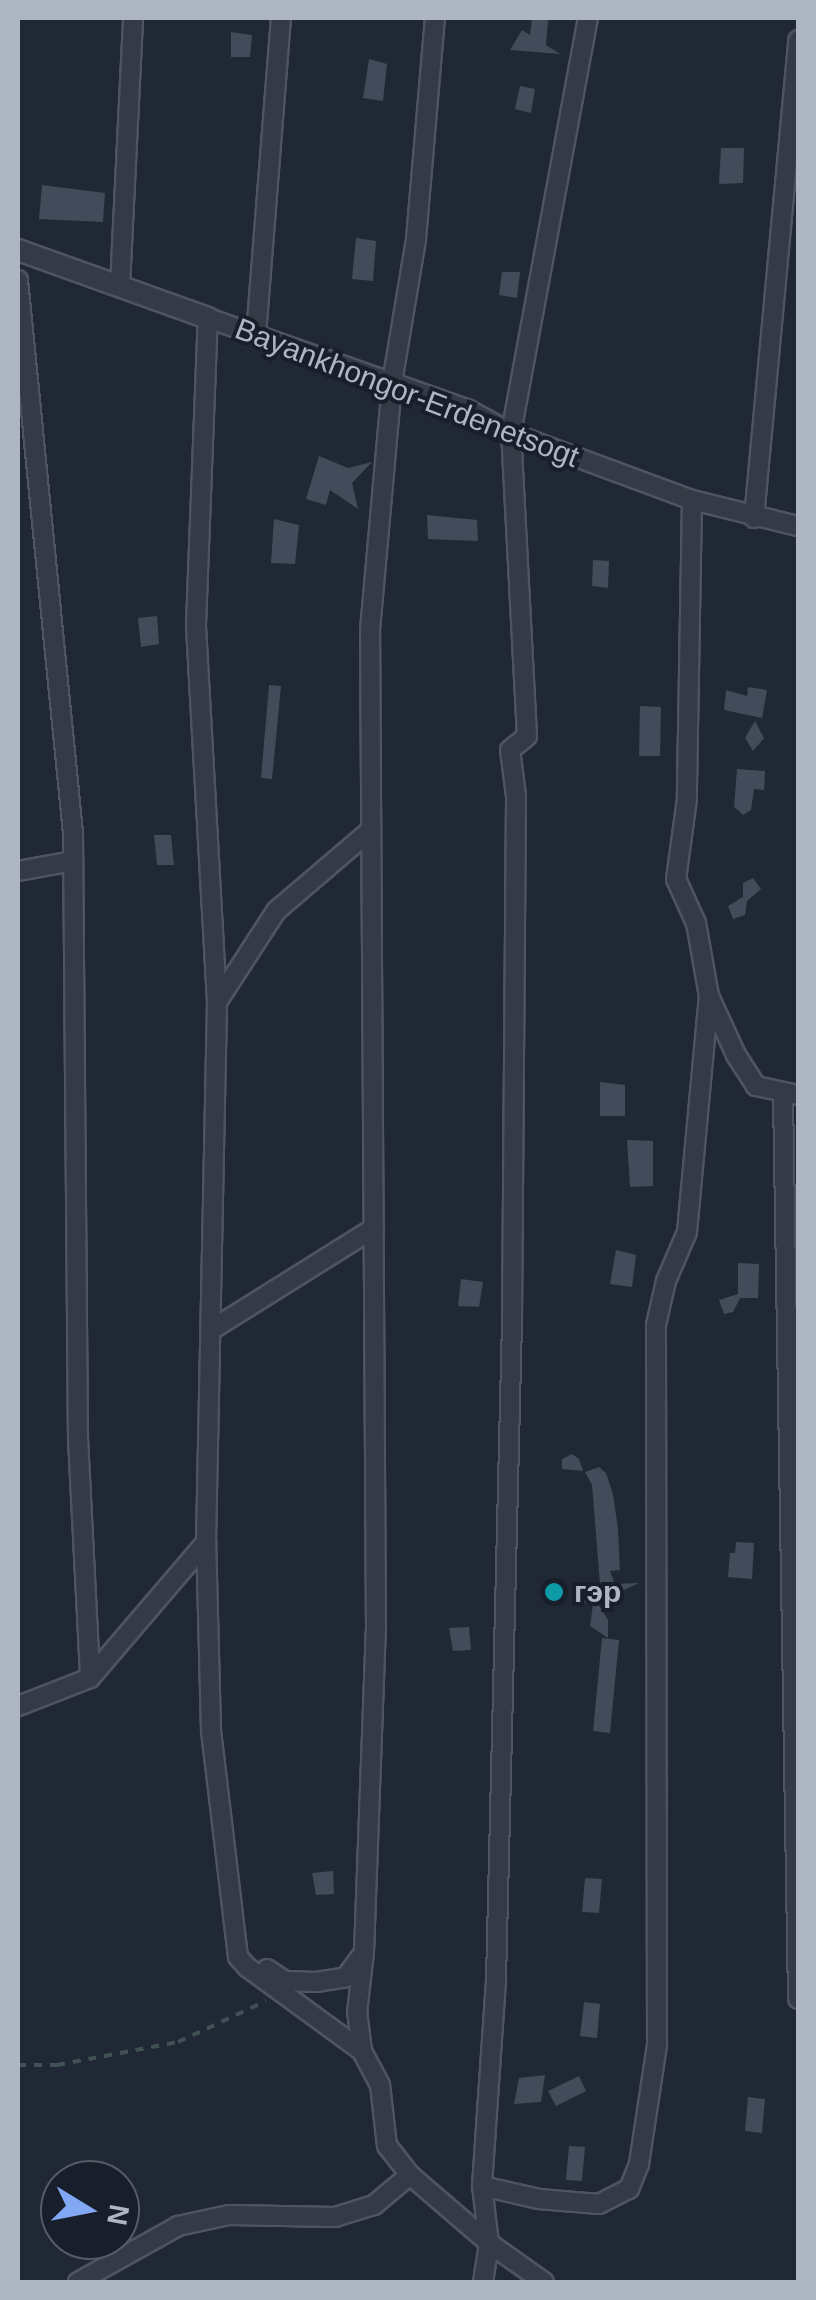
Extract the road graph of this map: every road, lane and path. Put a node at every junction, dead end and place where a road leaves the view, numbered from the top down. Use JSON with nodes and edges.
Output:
{"nodes":[{"id":1,"x":134,"y":18,"type":"edge"},
{"id":2,"x":281,"y":18,"type":"edge"},
{"id":3,"x":435,"y":18,"type":"edge"},
{"id":4,"x":588,"y":18,"type":"edge"},
{"id":5,"x":798,"y":40,"type":"edge"},
{"id":6,"x":18,"y":250,"type":"edge"},
{"id":7,"x":18,"y":280,"type":"edge"},
{"id":8,"x":120,"y":286,"type":"junction"},
{"id":9,"x":208,"y":318,"type":"junction"},
{"id":10,"x":256,"y":335,"type":"junction"},
{"id":11,"x":392,"y":383,"type":"junction"},
{"id":12,"x":511,"y":433,"type":"junction"},
{"id":13,"x":692,"y":500,"type":"junction"},
{"id":14,"x":754,"y":518,"type":"junction"},
{"id":15,"x":798,"y":526,"type":"edge"},
{"id":16,"x":371,"y":830,"type":"junction"},
{"id":17,"x":73,"y":860,"type":"junction"},
{"id":18,"x":18,"y":871,"type":"edge"},
{"id":19,"x":709,"y":996,"type":"junction"},
{"id":20,"x":217,"y":1002,"type":"junction"},
{"id":21,"x":791,"y":1095,"type":"edge"},
{"id":22,"x":374,"y":1228,"type":"junction"},
{"id":23,"x":211,"y":1330,"type":"junction"},
{"id":24,"x":206,"y":1542,"type":"junction"},
{"id":25,"x":90,"y":1678,"type":"junction"},
{"id":26,"x":18,"y":1706,"type":"edge"},
{"id":27,"x":232,"y":1920,"type":"junction"},
{"id":28,"x":364,"y":1952,"type":"junction"},
{"id":29,"x":284,"y":1993,"type":"junction"},
{"id":30,"x":798,"y":1999,"type":"edge"},
{"id":31,"x":362,"y":2051,"type":"junction"},
{"id":32,"x":18,"y":2066,"type":"edge"},
{"id":33,"x":410,"y":2175,"type":"junction"},
{"id":34,"x":482,"y":2186,"type":"junction"},
{"id":35,"x":489,"y":2243,"type":"junction"},
{"id":36,"x":78,"y":2282,"type":"edge"},
{"id":37,"x":483,"y":2282,"type":"edge"},
{"id":38,"x":544,"y":2282,"type":"edge"}],
"edges":[{"from":1,"to":8,"type":"street"},
{"from":2,"to":10,"type":"street"},
{"from":3,"to":11,"type":"street"},
{"from":4,"to":12,"type":"street"},
{"from":5,"to":14,"type":"street"},
{"from":6,"to":8,"type":"street","name":"Bayankhongor-Erdenetsogt"},
{"from":7,"to":17,"type":"street"},
{"from":8,"to":9,"type":"street","name":"Bayankhongor-Erdenetsogt"},
{"from":9,"to":10,"type":"street","name":"Bayankhongor-Erdenetsogt"},
{"from":9,"to":20,"type":"street"},
{"from":10,"to":11,"type":"street","name":"Bayankhongor-Erdenetsogt"},
{"from":11,"to":12,"type":"street","name":"Bayankhongor-Erdenetsogt"},
{"from":11,"to":16,"type":"street"},
{"from":12,"to":13,"type":"street","name":"Bayankhongor-Erdenetsogt"},
{"from":12,"to":34,"type":"street"},
{"from":13,"to":14,"type":"street","name":"Bayankhongor-Erdenetsogt"},
{"from":13,"to":19,"type":"street"},
{"from":14,"to":15,"type":"street","name":"Bayankhongor-Erdenetsogt"},
{"from":16,"to":20,"type":"street"},
{"from":16,"to":22,"type":"street"},
{"from":17,"to":18,"type":"street"},
{"from":17,"to":25,"type":"street"},
{"from":19,"to":21,"type":"street"},
{"from":19,"to":34,"type":"street"},
{"from":20,"to":23,"type":"street"},
{"from":21,"to":30,"type":"street"},
{"from":22,"to":23,"type":"street"},
{"from":22,"to":28,"type":"street"},
{"from":23,"to":24,"type":"street"},
{"from":24,"to":25,"type":"street"},
{"from":24,"to":27,"type":"street"},
{"from":25,"to":26,"type":"street"},
{"from":27,"to":28,"type":"street"},
{"from":27,"to":29,"type":"street"},
{"from":28,"to":31,"type":"street"},
{"from":29,"to":31,"type":"street"},
{"from":29,"to":32,"type":"path"},
{"from":31,"to":33,"type":"street"},
{"from":33,"to":35,"type":"street"},
{"from":33,"to":36,"type":"street"},
{"from":34,"to":35,"type":"street"},
{"from":35,"to":37,"type":"street"},
{"from":35,"to":38,"type":"street"}]}
